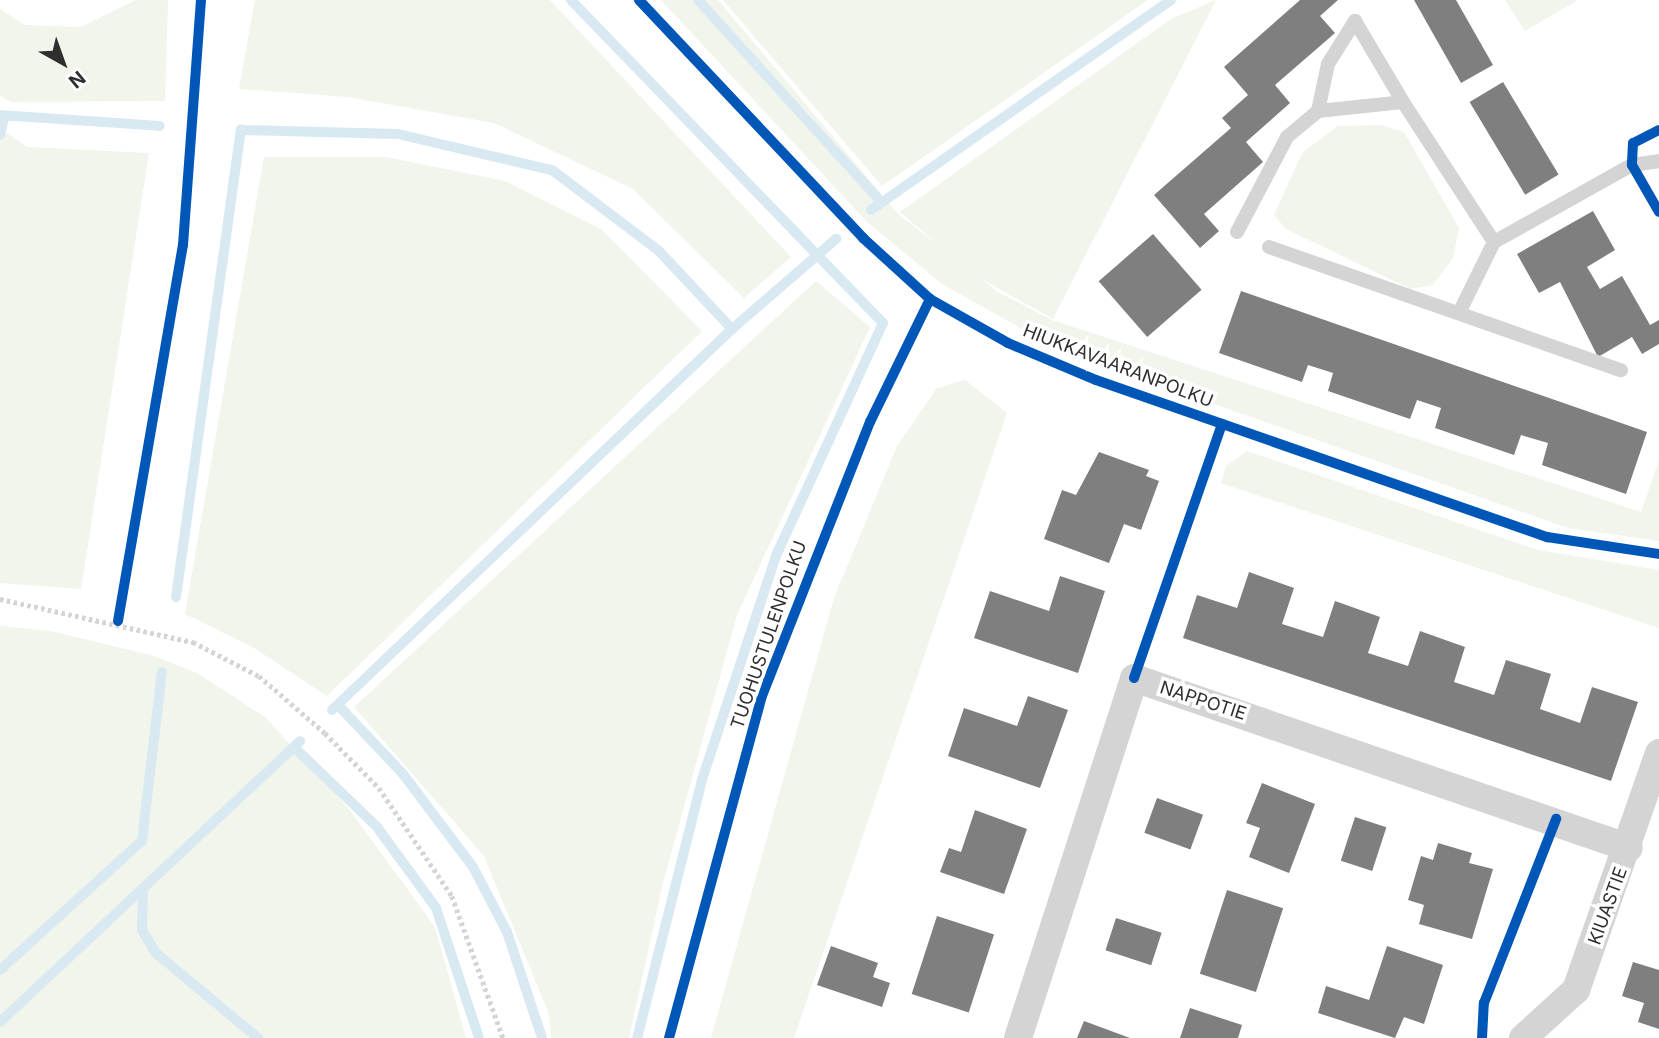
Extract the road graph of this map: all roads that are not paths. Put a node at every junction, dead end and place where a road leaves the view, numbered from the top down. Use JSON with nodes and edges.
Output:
{"nodes":[{"id":1,"x":1403,"y":102,"type":"junction"},
{"id":2,"x":1318,"y":111,"type":"junction"},
{"id":3,"x":1659,"y":161,"type":"edge"},
{"id":4,"x":1237,"y":232,"type":"dead end"},
{"id":5,"x":1494,"y":242,"type":"junction"},
{"id":6,"x":1269,"y":247,"type":"dead end"},
{"id":7,"x":1459,"y":313,"type":"junction"},
{"id":8,"x":1621,"y":370,"type":"dead end"},
{"id":9,"x":1659,"y":753,"type":"edge"},
{"id":10,"x":1629,"y":848,"type":"junction"},
{"id":11,"x":1018,"y":1038,"type":"edge"},
{"id":12,"x":1523,"y":1038,"type":"edge"}],
"edges":[{"from":1,"to":2,"type":"lane"},
{"from":1,"to":2,"type":"lane"},
{"from":1,"to":5,"type":"lane"},
{"from":2,"to":4,"type":"lane"},
{"from":3,"to":5,"type":"lane"},
{"from":5,"to":7,"type":"lane"},
{"from":6,"to":7,"type":"lane"},
{"from":7,"to":8,"type":"lane"},
{"from":9,"to":10,"type":"street","name":"KIUASTIE"},
{"from":10,"to":11,"type":"street","name":"NAPPOTIE"},
{"from":10,"to":12,"type":"street","name":"KIUASTIE"}]}
